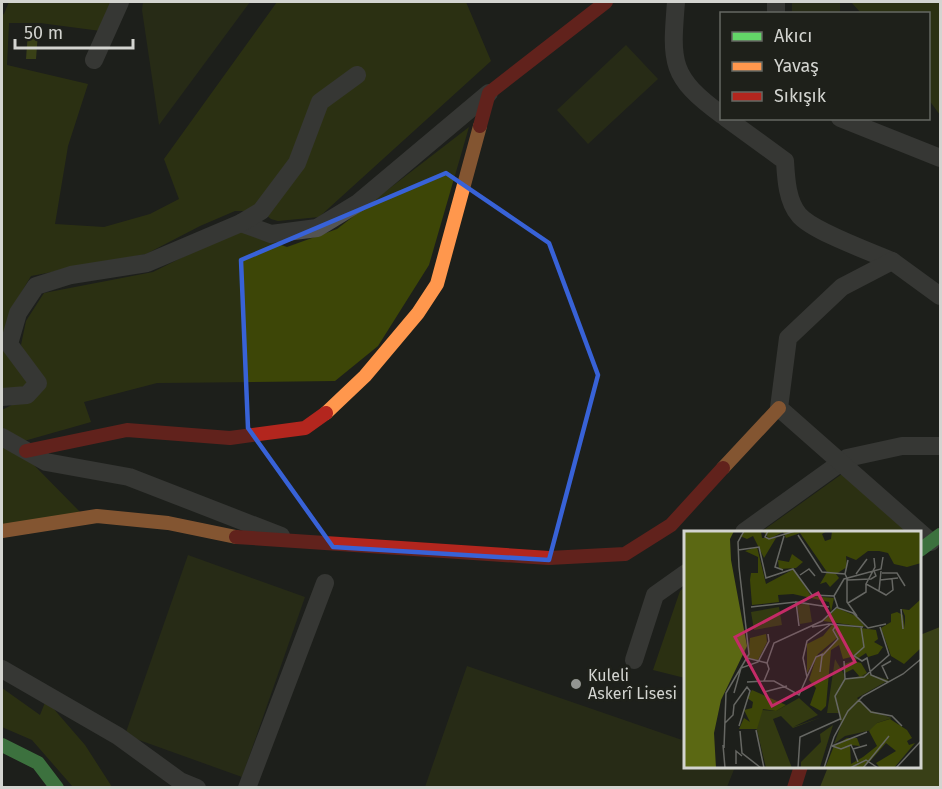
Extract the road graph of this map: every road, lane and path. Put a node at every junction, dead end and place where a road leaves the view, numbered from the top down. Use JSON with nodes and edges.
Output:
{"nodes":[{"id":1,"x":120,"y":2,"type":"edge"},
{"id":2,"x":606,"y":2,"type":"edge"},
{"id":3,"x":676,"y":2,"type":"edge"},
{"id":4,"x":94,"y":60,"type":"dead end"},
{"id":5,"x":357,"y":75,"type":"dead end"},
{"id":6,"x":489,"y":93,"type":"junction"},
{"id":7,"x":717,"y":108,"type":"edge"},
{"id":8,"x":729,"y":120,"type":"edge"},
{"id":9,"x":845,"y":120,"type":"edge"},
{"id":10,"x":940,"y":158,"type":"edge"},
{"id":11,"x":241,"y":223,"type":"junction"},
{"id":12,"x":892,"y":261,"type":"junction"},
{"id":13,"x":940,"y":296,"type":"edge"},
{"id":14,"x":2,"y":397,"type":"edge"},
{"id":15,"x":779,"y":408,"type":"junction"},
{"id":16,"x":2,"y":437,"type":"edge"},
{"id":17,"x":940,"y":446,"type":"edge"},
{"id":18,"x":26,"y":451,"type":"junction"},
{"id":19,"x":840,"y":463,"type":"junction"},
{"id":20,"x":2,"y":531,"type":"edge"},
{"id":21,"x":745,"y":531,"type":"edge"},
{"id":22,"x":917,"y":531,"type":"edge"},
{"id":23,"x":291,"y":540,"type":"junction"},
{"id":24,"x":684,"y":574,"type":"edge"},
{"id":25,"x":325,"y":583,"type":"dead end"},
{"id":26,"x":634,"y":660,"type":"dead end"},
{"id":27,"x":2,"y":669,"type":"edge"},
{"id":28,"x":2,"y":745,"type":"edge"},
{"id":29,"x":800,"y":768,"type":"edge"},
{"id":30,"x":57,"y":788,"type":"edge"},
{"id":31,"x":196,"y":788,"type":"edge"},
{"id":32,"x":246,"y":788,"type":"edge"},
{"id":33,"x":794,"y":788,"type":"edge"}],
"edges":[{"from":1,"to":4,"type":"street"},
{"from":2,"to":6,"type":"street"},
{"from":3,"to":7,"type":"street"},
{"from":5,"to":11,"type":"street"},
{"from":6,"to":11,"type":"street"},
{"from":6,"to":18,"type":"street"},
{"from":8,"to":12,"type":"street"},
{"from":9,"to":10,"type":"street"},
{"from":11,"to":14,"type":"street"},
{"from":12,"to":13,"type":"street"},
{"from":12,"to":15,"type":"street"},
{"from":15,"to":19,"type":"street"},
{"from":15,"to":23,"type":"street"},
{"from":16,"to":18,"type":"street"},
{"from":17,"to":19,"type":"street"},
{"from":18,"to":23,"type":"street"},
{"from":19,"to":21,"type":"street"},
{"from":19,"to":22,"type":"street"},
{"from":20,"to":23,"type":"street"},
{"from":24,"to":26,"type":"street"},
{"from":25,"to":32,"type":"street"},
{"from":27,"to":31,"type":"street"},
{"from":28,"to":30,"type":"street"},
{"from":29,"to":33,"type":"street"}]}
